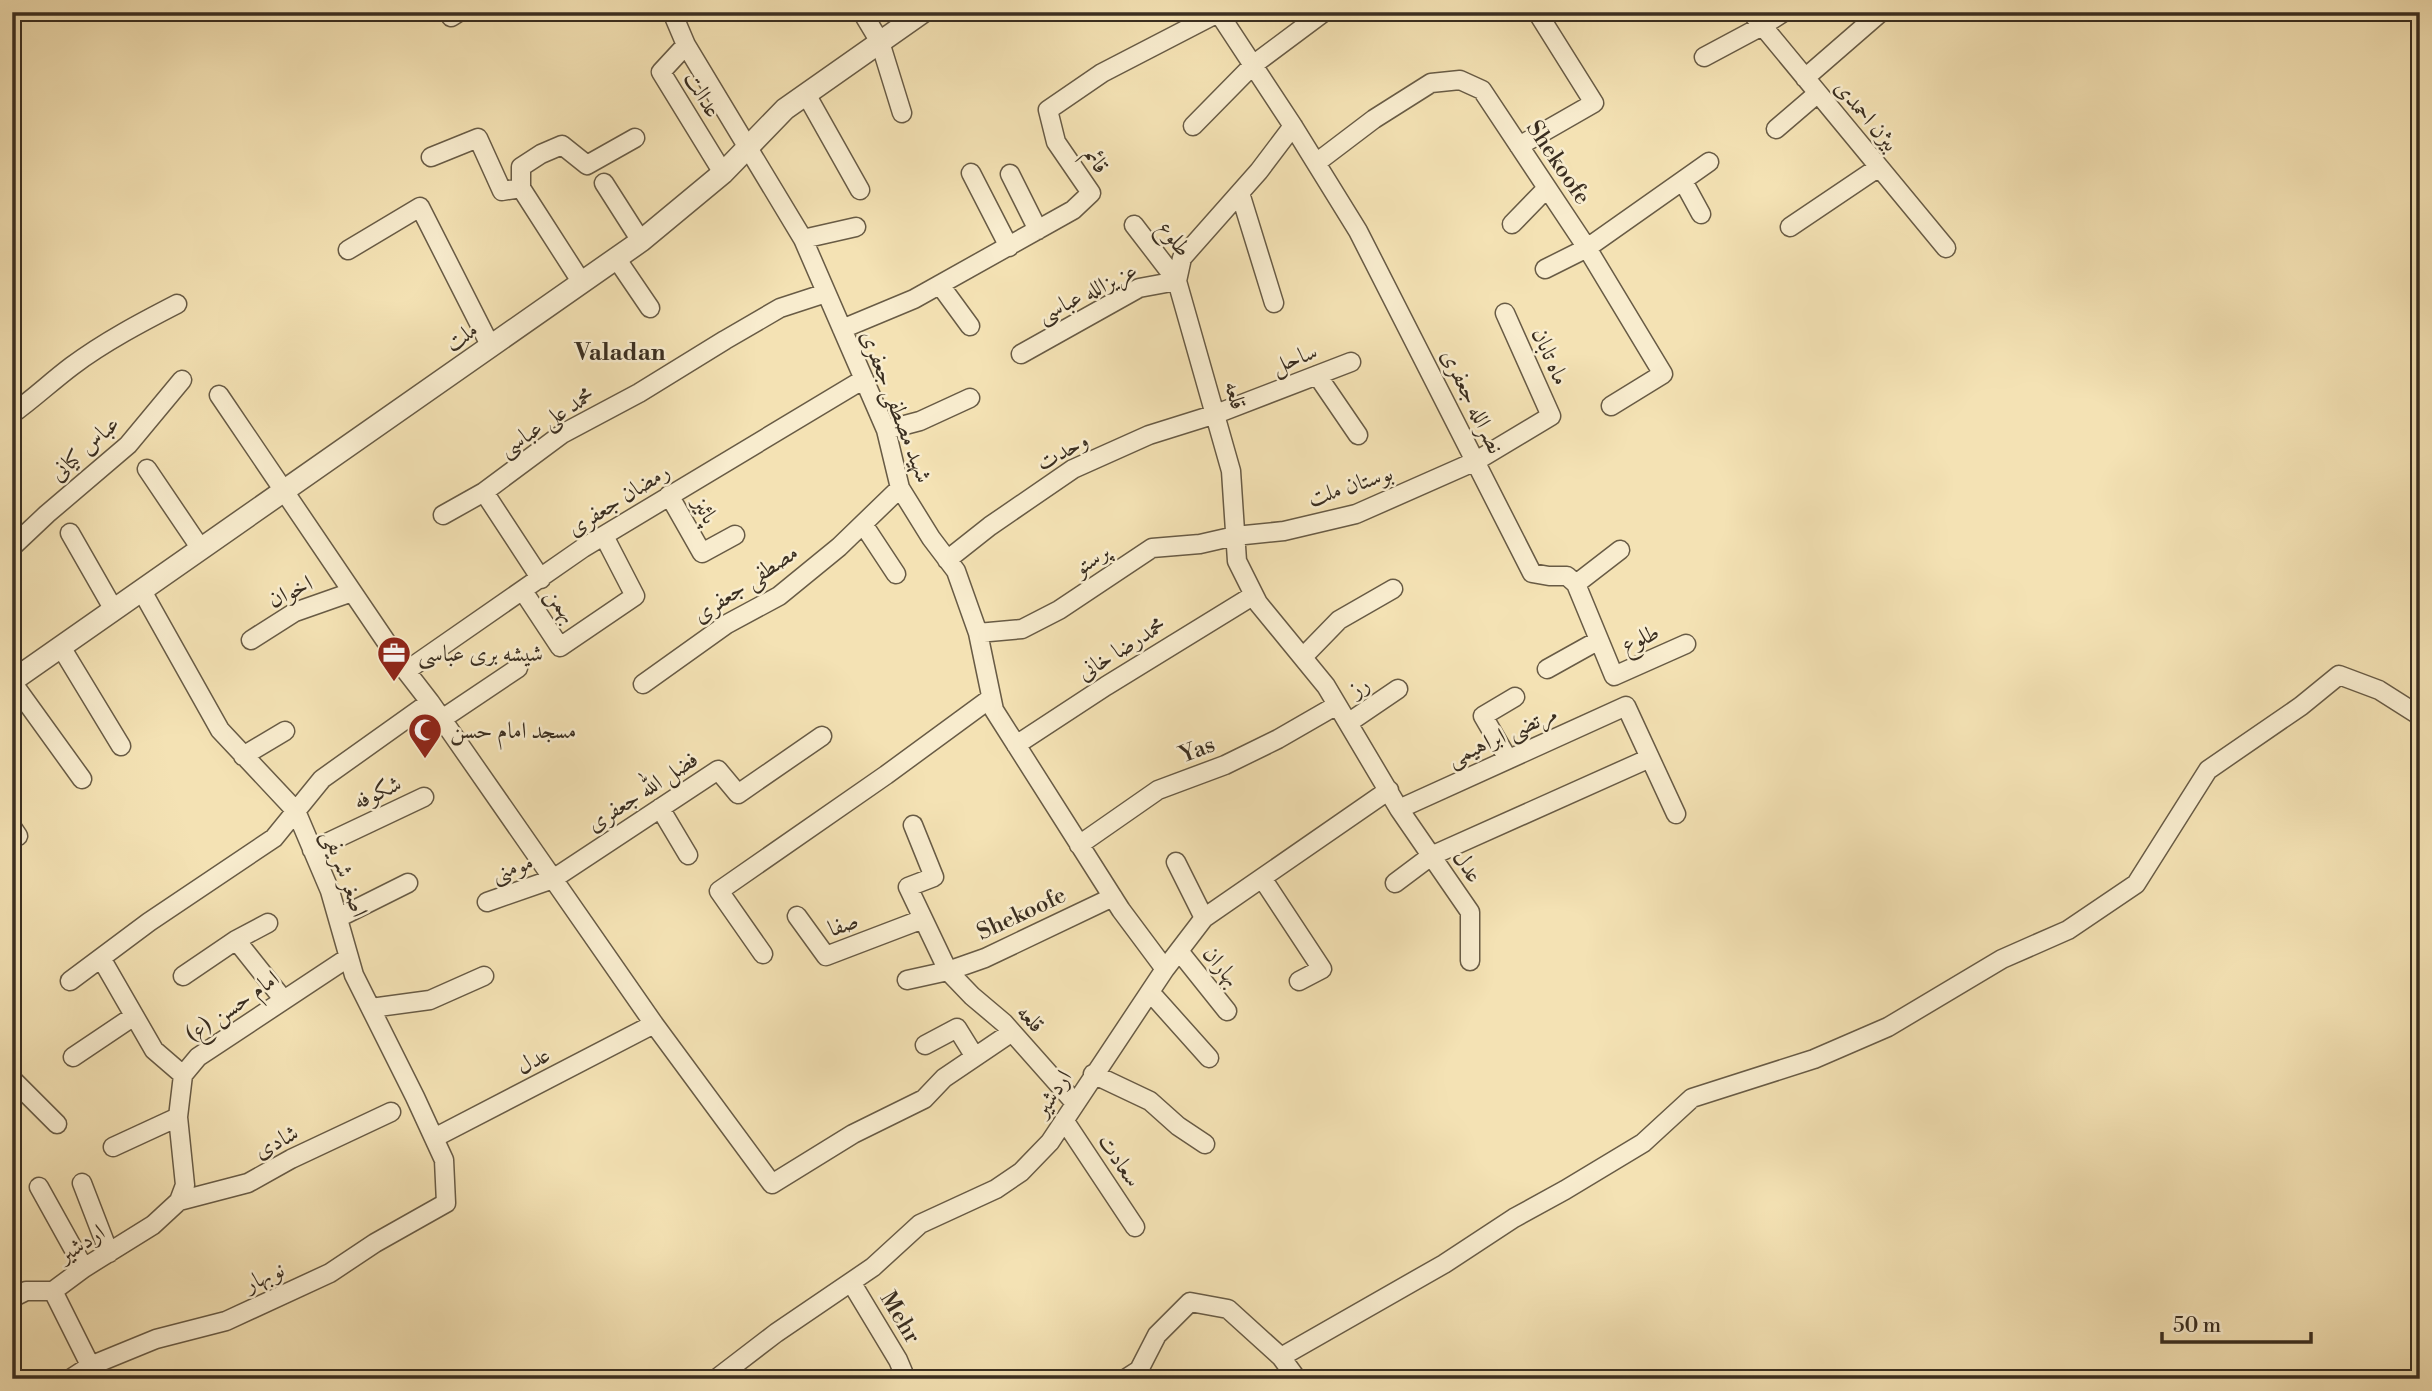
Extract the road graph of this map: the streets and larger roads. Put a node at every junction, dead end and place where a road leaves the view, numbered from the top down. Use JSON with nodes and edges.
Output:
{"nodes":[{"id":1,"x":672,"y":12,"type":"edge"},
{"id":2,"x":862,"y":12,"type":"edge"},
{"id":3,"x":923,"y":12,"type":"edge"},
{"id":4,"x":1324,"y":12,"type":"edge"},
{"id":5,"x":1536,"y":12,"type":"edge"},
{"id":6,"x":1784,"y":12,"type":"edge"},
{"id":7,"x":1881,"y":12,"type":"edge"},
{"id":8,"x":1218,"y":13,"type":"edge"},
{"id":9,"x":1756,"y":19,"type":"edge"},
{"id":10,"x":880,"y":42,"type":"junction"},
{"id":11,"x":687,"y":45,"type":"junction"},
{"id":12,"x":1704,"y":57,"type":"dead end"},
{"id":13,"x":1253,"y":65,"type":"junction"},
{"id":14,"x":1805,"y":78,"type":"junction"},
{"id":15,"x":1818,"y":93,"type":"junction"},
{"id":16,"x":806,"y":94,"type":"junction"},
{"id":17,"x":902,"y":113,"type":"dead end"},
{"id":18,"x":1193,"y":126,"type":"dead end"},
{"id":19,"x":1293,"y":126,"type":"junction"},
{"id":20,"x":1776,"y":129,"type":"dead end"},
{"id":21,"x":635,"y":138,"type":"dead end"},
{"id":22,"x":748,"y":146,"type":"junction"},
{"id":23,"x":1519,"y":146,"type":"junction"},
{"id":24,"x":431,"y":157,"type":"dead end"},
{"id":25,"x":1709,"y":162,"type":"dead end"},
{"id":26,"x":1316,"y":163,"type":"junction"},
{"id":27,"x":1879,"y":167,"type":"junction"},
{"id":28,"x":723,"y":173,"type":"junction"},
{"id":29,"x":971,"y":173,"type":"dead end"},
{"id":30,"x":1010,"y":174,"type":"dead end"},
{"id":31,"x":1683,"y":181,"type":"junction"},
{"id":32,"x":604,"y":183,"type":"dead end"},
{"id":33,"x":521,"y":188,"type":"junction"},
{"id":34,"x":1547,"y":188,"type":"junction"},
{"id":35,"x":860,"y":190,"type":"dead end"},
{"id":36,"x":1240,"y":193,"type":"junction"},
{"id":37,"x":1701,"y":214,"type":"dead end"},
{"id":38,"x":1512,"y":224,"type":"dead end"},
{"id":39,"x":1134,"y":225,"type":"dead end"},
{"id":40,"x":856,"y":227,"type":"dead end"},
{"id":41,"x":1790,"y":227,"type":"dead end"},
{"id":42,"x":1038,"y":230,"type":"junction"},
{"id":43,"x":803,"y":239,"type":"junction"},
{"id":44,"x":642,"y":241,"type":"junction"},
{"id":45,"x":1009,"y":247,"type":"junction"},
{"id":46,"x":1587,"y":248,"type":"junction"},
{"id":47,"x":1946,"y":248,"type":"dead end"},
{"id":48,"x":348,"y":250,"type":"dead end"},
{"id":49,"x":616,"y":258,"type":"junction"},
{"id":50,"x":1545,"y":269,"type":"dead end"},
{"id":51,"x":1177,"y":281,"type":"junction"},
{"id":52,"x":582,"y":283,"type":"junction"},
{"id":53,"x":940,"y":285,"type":"junction"},
{"id":54,"x":826,"y":293,"type":"junction"},
{"id":55,"x":1274,"y":303,"type":"dead end"},
{"id":56,"x":177,"y":304,"type":"dead end"},
{"id":57,"x":650,"y":308,"type":"dead end"},
{"id":58,"x":1505,"y":313,"type":"dead end"},
{"id":59,"x":971,"y":326,"type":"dead end"},
{"id":60,"x":842,"y":329,"type":"junction"},
{"id":61,"x":491,"y":347,"type":"junction"},
{"id":62,"x":1021,"y":354,"type":"dead end"},
{"id":63,"x":1351,"y":362,"type":"dead end"},
{"id":64,"x":1317,"y":375,"type":"junction"},
{"id":65,"x":864,"y":379,"type":"junction"},
{"id":66,"x":182,"y":380,"type":"dead end"},
{"id":67,"x":219,"y":396,"type":"dead end"},
{"id":68,"x":970,"y":398,"type":"dead end"},
{"id":69,"x":1611,"y":405,"type":"dead end"},
{"id":70,"x":12,"y":414,"type":"edge"},
{"id":71,"x":1216,"y":414,"type":"junction"},
{"id":72,"x":886,"y":430,"type":"junction"},
{"id":73,"x":1359,"y":435,"type":"dead end"},
{"id":74,"x":1476,"y":461,"type":"junction"},
{"id":75,"x":147,"y":468,"type":"dead end"},
{"id":76,"x":900,"y":488,"type":"junction"},
{"id":77,"x":283,"y":492,"type":"junction"},
{"id":78,"x":484,"y":492,"type":"junction"},
{"id":79,"x":669,"y":495,"type":"junction"},
{"id":80,"x":443,"y":515,"type":"dead end"},
{"id":81,"x":863,"y":524,"type":"junction"},
{"id":82,"x":70,"y":533,"type":"dead end"},
{"id":83,"x":735,"y":535,"type":"dead end"},
{"id":84,"x":604,"y":536,"type":"junction"},
{"id":85,"x":1235,"y":536,"type":"junction"},
{"id":86,"x":12,"y":547,"type":"edge"},
{"id":87,"x":201,"y":549,"type":"junction"},
{"id":88,"x":1620,"y":550,"type":"dead end"},
{"id":89,"x":947,"y":560,"type":"junction"},
{"id":90,"x":896,"y":575,"type":"dead end"},
{"id":91,"x":541,"y":579,"type":"junction"},
{"id":92,"x":1576,"y":584,"type":"junction"},
{"id":93,"x":1393,"y":589,"type":"dead end"},
{"id":94,"x":142,"y":591,"type":"junction"},
{"id":95,"x":523,"y":591,"type":"junction"},
{"id":96,"x":352,"y":592,"type":"junction"},
{"id":97,"x":1254,"y":595,"type":"junction"},
{"id":98,"x":114,"y":610,"type":"junction"},
{"id":99,"x":978,"y":634,"type":"junction"},
{"id":100,"x":251,"y":639,"type":"dead end"},
{"id":101,"x":1599,"y":640,"type":"junction"},
{"id":102,"x":1686,"y":644,"type":"dead end"},
{"id":103,"x":61,"y":647,"type":"junction"},
{"id":104,"x":1303,"y":657,"type":"junction"},
{"id":105,"x":518,"y":668,"type":"dead end"},
{"id":106,"x":1547,"y":669,"type":"dead end"},
{"id":107,"x":406,"y":671,"type":"junction"},
{"id":108,"x":12,"y":682,"type":"edge"},
{"id":109,"x":643,"y":684,"type":"dead end"},
{"id":110,"x":1398,"y":690,"type":"dead end"},
{"id":111,"x":1515,"y":697,"type":"dead end"},
{"id":112,"x":991,"y":698,"type":"junction"},
{"id":113,"x":430,"y":702,"type":"junction"},
{"id":114,"x":1337,"y":705,"type":"junction"},
{"id":115,"x":2420,"y":716,"type":"edge"},
{"id":116,"x":442,"y":719,"type":"junction"},
{"id":117,"x":1348,"y":723,"type":"junction"},
{"id":118,"x":285,"y":731,"type":"dead end"},
{"id":119,"x":822,"y":736,"type":"dead end"},
{"id":120,"x":1016,"y":745,"type":"junction"},
{"id":121,"x":121,"y":746,"type":"dead end"},
{"id":122,"x":243,"y":755,"type":"junction"},
{"id":123,"x":1650,"y":758,"type":"junction"},
{"id":124,"x":1508,"y":759,"type":"junction"},
{"id":125,"x":82,"y":779,"type":"dead end"},
{"id":126,"x":1389,"y":790,"type":"junction"},
{"id":127,"x":424,"y":797,"type":"dead end"},
{"id":128,"x":660,"y":808,"type":"junction"},
{"id":129,"x":1398,"y":809,"type":"junction"},
{"id":130,"x":296,"y":811,"type":"junction"},
{"id":131,"x":1676,"y":814,"type":"dead end"},
{"id":132,"x":913,"y":825,"type":"dead end"},
{"id":133,"x":1079,"y":845,"type":"junction"},
{"id":134,"x":312,"y":850,"type":"junction"},
{"id":135,"x":688,"y":855,"type":"dead end"},
{"id":136,"x":1431,"y":856,"type":"junction"},
{"id":137,"x":1175,"y":862,"type":"dead end"},
{"id":138,"x":1262,"y":878,"type":"junction"},
{"id":139,"x":553,"y":879,"type":"junction"},
{"id":140,"x":408,"y":883,"type":"dead end"},
{"id":141,"x":1395,"y":883,"type":"dead end"},
{"id":142,"x":1113,"y":897,"type":"junction"},
{"id":143,"x":487,"y":902,"type":"dead end"},
{"id":144,"x":797,"y":916,"type":"dead end"},
{"id":145,"x":338,"y":918,"type":"junction"},
{"id":146,"x":1204,"y":918,"type":"junction"},
{"id":147,"x":923,"y":919,"type":"junction"},
{"id":148,"x":268,"y":923,"type":"dead end"},
{"id":149,"x":236,"y":940,"type":"junction"},
{"id":150,"x":1179,"y":951,"type":"junction"},
{"id":151,"x":763,"y":954,"type":"dead end"},
{"id":152,"x":349,"y":957,"type":"junction"},
{"id":153,"x":101,"y":958,"type":"junction"},
{"id":154,"x":1470,"y":961,"type":"dead end"},
{"id":155,"x":1165,"y":969,"type":"junction"},
{"id":156,"x":948,"y":971,"type":"junction"},
{"id":157,"x":183,"y":976,"type":"dead end"},
{"id":158,"x":484,"y":976,"type":"dead end"},
{"id":159,"x":907,"y":980,"type":"dead end"},
{"id":160,"x":70,"y":981,"type":"dead end"},
{"id":161,"x":1300,"y":981,"type":"dead end"},
{"id":162,"x":1150,"y":992,"type":"junction"},
{"id":163,"x":283,"y":999,"type":"junction"},
{"id":164,"x":371,"y":1008,"type":"junction"},
{"id":165,"x":1227,"y":1011,"type":"dead end"},
{"id":166,"x":134,"y":1016,"type":"junction"},
{"id":167,"x":654,"y":1024,"type":"junction"},
{"id":168,"x":1012,"y":1032,"type":"junction"},
{"id":169,"x":925,"y":1045,"type":"dead end"},
{"id":170,"x":73,"y":1057,"type":"dead end"},
{"id":171,"x":975,"y":1057,"type":"junction"},
{"id":172,"x":1209,"y":1058,"type":"dead end"},
{"id":173,"x":1093,"y":1074,"type":"junction"},
{"id":174,"x":183,"y":1075,"type":"junction"},
{"id":175,"x":12,"y":1079,"type":"edge"},
{"id":176,"x":1075,"y":1103,"type":"junction"},
{"id":177,"x":391,"y":1112,"type":"dead end"},
{"id":178,"x":178,"y":1117,"type":"junction"},
{"id":179,"x":1063,"y":1120,"type":"junction"},
{"id":180,"x":57,"y":1124,"type":"dead end"},
{"id":181,"x":434,"y":1138,"type":"junction"},
{"id":182,"x":1205,"y":1144,"type":"dead end"},
{"id":183,"x":113,"y":1147,"type":"dead end"},
{"id":184,"x":82,"y":1183,"type":"dead end"},
{"id":185,"x":38,"y":1187,"type":"dead end"},
{"id":186,"x":179,"y":1201,"type":"junction"},
{"id":187,"x":446,"y":1203,"type":"joint"},
{"id":188,"x":1135,"y":1227,"type":"dead end"},
{"id":189,"x":109,"y":1253,"type":"junction"},
{"id":190,"x":84,"y":1268,"type":"junction"},
{"id":191,"x":851,"y":1282,"type":"junction"},
{"id":192,"x":53,"y":1290,"type":"junction"},
{"id":193,"x":12,"y":1298,"type":"edge"},
{"id":194,"x":1281,"y":1357,"type":"junction"},
{"id":195,"x":94,"y":1372,"type":"edge"},
{"id":196,"x":69,"y":1379,"type":"edge"},
{"id":197,"x":716,"y":1379,"type":"edge"},
{"id":198,"x":906,"y":1379,"type":"edge"},
{"id":199,"x":1125,"y":1379,"type":"edge"},
{"id":200,"x":1297,"y":1379,"type":"edge"}],
"edges":[{"from":1,"to":11,"type":"street","name":"شهید مصطفی جعفری"},
{"from":2,"to":10,"type":"street"},
{"from":3,"to":10,"type":"street","name":"ملت"},
{"from":4,"to":13,"type":"street"},
{"from":5,"to":23,"type":"street"},
{"from":6,"to":9,"type":"street"},
{"from":7,"to":14,"type":"street"},
{"from":8,"to":13,"type":"street"},
{"from":8,"to":42,"type":"street","name":"قائم"},
{"from":9,"to":12,"type":"street"},
{"from":9,"to":14,"type":"street","name":"بیژن احمدی"},
{"from":10,"to":16,"type":"street","name":"ملت"},
{"from":10,"to":17,"type":"street"},
{"from":11,"to":22,"type":"street","name":"شهید مصطفی جعفری"},
{"from":11,"to":28,"type":"street","name":"عدالت"},
{"from":13,"to":18,"type":"street"},
{"from":13,"to":19,"type":"street"},
{"from":14,"to":15,"type":"street","name":"بیژن احمدی"},
{"from":15,"to":20,"type":"street"},
{"from":15,"to":27,"type":"street","name":"بیژن احمدی"},
{"from":16,"to":22,"type":"street","name":"ملت"},
{"from":16,"to":35,"type":"street"},
{"from":19,"to":26,"type":"street","name":"نصرالله جعفری"},
{"from":19,"to":36,"type":"street"},
{"from":21,"to":33,"type":"street"},
{"from":22,"to":28,"type":"street","name":"ملت"},
{"from":22,"to":43,"type":"street","name":"شهید مصطفی جعفری"},
{"from":23,"to":26,"type":"street","name":"Shekoofe"},
{"from":23,"to":34,"type":"street","name":"Shekoofe"},
{"from":24,"to":33,"type":"street"},
{"from":25,"to":31,"type":"street"},
{"from":26,"to":74,"type":"street","name":"نصرالله جعفری"},
{"from":27,"to":41,"type":"street"},
{"from":27,"to":47,"type":"street","name":"بیژن احمدی"},
{"from":28,"to":44,"type":"street","name":"ملت"},
{"from":29,"to":45,"type":"street"},
{"from":30,"to":42,"type":"street"},
{"from":31,"to":37,"type":"street"},
{"from":31,"to":46,"type":"street"},
{"from":32,"to":44,"type":"street"},
{"from":33,"to":52,"type":"street"},
{"from":34,"to":38,"type":"street"},
{"from":34,"to":46,"type":"street","name":"Shekoofe"},
{"from":36,"to":51,"type":"street"},
{"from":36,"to":55,"type":"street"},
{"from":39,"to":51,"type":"street","name":"طلوع"},
{"from":40,"to":43,"type":"street"},
{"from":42,"to":45,"type":"street","name":"قائم"},
{"from":43,"to":54,"type":"street","name":"شهید مصطفی جعفری"},
{"from":44,"to":49,"type":"street","name":"ملت"},
{"from":45,"to":53,"type":"street","name":"قائم"},
{"from":46,"to":50,"type":"street"},
{"from":46,"to":69,"type":"street","name":"Shekoofe"},
{"from":48,"to":61,"type":"street"},
{"from":49,"to":52,"type":"street","name":"ملت"},
{"from":49,"to":57,"type":"street"},
{"from":51,"to":62,"type":"street","name":"عزیزالله عباسی"},
{"from":51,"to":71,"type":"street","name":"قلعه"},
{"from":52,"to":61,"type":"street","name":"ملت"},
{"from":53,"to":59,"type":"street"},
{"from":53,"to":60,"type":"street","name":"قائم"},
{"from":54,"to":60,"type":"street","name":"شهید مصطفی جعفری"},
{"from":54,"to":78,"type":"street","name":"محمد علی عباسی"},
{"from":56,"to":70,"type":"street"},
{"from":58,"to":74,"type":"street","name":"ماه تابان"},
{"from":60,"to":65,"type":"street","name":"شهید مصطفی جعفری"},
{"from":61,"to":77,"type":"street","name":"ملت"},
{"from":63,"to":64,"type":"street","name":"ساحل"},
{"from":64,"to":71,"type":"street","name":"ساحل"},
{"from":64,"to":73,"type":"street"},
{"from":65,"to":72,"type":"street","name":"شهید مصطفی جعفری"},
{"from":65,"to":79,"type":"street","name":"رمضان جعفری"},
{"from":66,"to":86,"type":"street","name":"عباس کیانی"},
{"from":67,"to":77,"type":"street"},
{"from":68,"to":72,"type":"street"},
{"from":71,"to":85,"type":"street","name":"قلعه"},
{"from":71,"to":89,"type":"street","name":"وحدت"},
{"from":72,"to":76,"type":"street","name":"شهید مصطفی جعفری"},
{"from":74,"to":85,"type":"street","name":"بوستان ملت"},
{"from":74,"to":92,"type":"street","name":"نصرالله جعفری"},
{"from":75,"to":87,"type":"street"},
{"from":76,"to":81,"type":"street","name":"مصطفی جعفری"},
{"from":76,"to":89,"type":"street","name":"شهید مصطفی جعفری"},
{"from":77,"to":87,"type":"street","name":"ملت"},
{"from":77,"to":96,"type":"street"},
{"from":78,"to":80,"type":"street","name":"محمد علی عباسی"},
{"from":78,"to":91,"type":"street"},
{"from":79,"to":83,"type":"street","name":"پائیز"},
{"from":79,"to":84,"type":"street","name":"رمضان جعفری"},
{"from":81,"to":90,"type":"street"},
{"from":81,"to":109,"type":"street","name":"مصطفی جعفری"},
{"from":82,"to":98,"type":"street"},
{"from":84,"to":91,"type":"street","name":"رمضان جعفری"},
{"from":84,"to":95,"type":"street","name":"بهمن"},
{"from":85,"to":97,"type":"street","name":"قلعه"},
{"from":85,"to":99,"type":"street","name":"پرستو"},
{"from":87,"to":94,"type":"street","name":"ملت"},
{"from":88,"to":92,"type":"street"},
{"from":89,"to":99,"type":"street","name":"شهید مصطفی جعفری"},
{"from":91,"to":95,"type":"street","name":"رمضان جعفری"},
{"from":92,"to":101,"type":"street"},
{"from":93,"to":104,"type":"street"},
{"from":94,"to":98,"type":"street","name":"ملت"},
{"from":94,"to":122,"type":"street","name":"اصغر شریفی"},
{"from":95,"to":107,"type":"street","name":"رمضان جعفری"},
{"from":96,"to":100,"type":"street","name":"اخوان"},
{"from":96,"to":107,"type":"street"},
{"from":97,"to":104,"type":"street","name":"قلعه"},
{"from":97,"to":120,"type":"street","name":"محمدرضا خانی"},
{"from":98,"to":103,"type":"street","name":"ملت"},
{"from":99,"to":112,"type":"street","name":"شهید مصطفی جعفری"},
{"from":101,"to":102,"type":"street","name":"طلوع"},
{"from":101,"to":106,"type":"street"},
{"from":103,"to":108,"type":"street","name":"ملت"},
{"from":103,"to":121,"type":"street"},
{"from":104,"to":114,"type":"street","name":"قلعه"},
{"from":105,"to":116,"type":"street"},
{"from":107,"to":113,"type":"street"},
{"from":108,"to":125,"type":"street"},
{"from":110,"to":117,"type":"street","name":"رز"},
{"from":111,"to":124,"type":"street"},
{"from":112,"to":120,"type":"street","name":"شهید مصطفی جعفری"},
{"from":112,"to":151,"type":"street"},
{"from":113,"to":116,"type":"street"},
{"from":113,"to":130,"type":"street"},
{"from":114,"to":117,"type":"street","name":"قلعه"},
{"from":114,"to":133,"type":"street","name":"Yas"},
{"from":115,"to":194,"type":"street"},
{"from":116,"to":139,"type":"street"},
{"from":117,"to":126,"type":"street","name":"قلعه"},
{"from":118,"to":122,"type":"street"},
{"from":119,"to":128,"type":"street","name":"فضل الله جعفری"},
{"from":120,"to":133,"type":"street","name":"شهید مصطفی جعفری"},
{"from":122,"to":130,"type":"street","name":"اصغر شریفی"},
{"from":123,"to":124,"type":"street","name":"مرتضی ابراهیمی"},
{"from":123,"to":131,"type":"street"},
{"from":123,"to":136,"type":"street"},
{"from":124,"to":129,"type":"street","name":"مرتضی ابراهیمی"},
{"from":126,"to":129,"type":"street","name":"قلعه"},
{"from":126,"to":138,"type":"street","name":"اردشیر"},
{"from":127,"to":134,"type":"street","name":"شکوفه"},
{"from":128,"to":135,"type":"street"},
{"from":128,"to":139,"type":"street","name":"فضل الله جعفری"},
{"from":129,"to":136,"type":"street","name":"عدل"},
{"from":130,"to":134,"type":"street","name":"اصغر شریفی"},
{"from":130,"to":153,"type":"street"},
{"from":132,"to":147,"type":"street"},
{"from":133,"to":142,"type":"street","name":"شهید مصطفی جعفری"},
{"from":134,"to":145,"type":"street","name":"اصغر شریفی"},
{"from":136,"to":141,"type":"street"},
{"from":136,"to":154,"type":"street","name":"عدل"},
{"from":137,"to":146,"type":"street"},
{"from":138,"to":146,"type":"street","name":"اردشیر"},
{"from":138,"to":161,"type":"street"},
{"from":139,"to":143,"type":"street","name":"مومنی"},
{"from":139,"to":167,"type":"street"},
{"from":140,"to":145,"type":"street"},
{"from":142,"to":155,"type":"street","name":"شهید مصطفی جعفری"},
{"from":142,"to":156,"type":"street","name":"Shekoofe"},
{"from":144,"to":147,"type":"street","name":"صفا"},
{"from":145,"to":152,"type":"street","name":"اصغر شریفی"},
{"from":146,"to":150,"type":"street","name":"اردشیر"},
{"from":147,"to":156,"type":"street"},
{"from":148,"to":149,"type":"street"},
{"from":149,"to":157,"type":"street"},
{"from":149,"to":163,"type":"street"},
{"from":150,"to":155,"type":"street","name":"اردشیر"},
{"from":150,"to":165,"type":"street","name":"بهاران"},
{"from":152,"to":163,"type":"street","name":"امام حسن (ع)"},
{"from":152,"to":164,"type":"street","name":"اصغر شریفی"},
{"from":153,"to":160,"type":"street"},
{"from":153,"to":166,"type":"street"},
{"from":155,"to":162,"type":"street","name":"اردشیر"},
{"from":156,"to":159,"type":"street","name":"Shekoofe"},
{"from":156,"to":168,"type":"street","name":"قلعه"},
{"from":158,"to":164,"type":"street"},
{"from":162,"to":172,"type":"street"},
{"from":162,"to":173,"type":"street","name":"اردشیر"},
{"from":163,"to":174,"type":"street","name":"امام حسن (ع)"},
{"from":164,"to":181,"type":"street","name":"اصغر شریفی"},
{"from":166,"to":170,"type":"street"},
{"from":166,"to":174,"type":"street"},
{"from":167,"to":171,"type":"street"},
{"from":167,"to":181,"type":"street","name":"عدل"},
{"from":168,"to":171,"type":"street"},
{"from":168,"to":176,"type":"street","name":"قلعه"},
{"from":169,"to":171,"type":"street"},
{"from":173,"to":176,"type":"street","name":"اردشیر"},
{"from":173,"to":182,"type":"street"},
{"from":174,"to":178,"type":"street","name":"امام حسن (ع)"},
{"from":175,"to":180,"type":"street"},
{"from":176,"to":179,"type":"street","name":"اردشیر"},
{"from":177,"to":186,"type":"street","name":"شادی"},
{"from":178,"to":183,"type":"street"},
{"from":178,"to":186,"type":"street","name":"امام حسن (ع)"},
{"from":179,"to":188,"type":"street","name":"سعادت"},
{"from":179,"to":191,"type":"street","name":"اردشیر"},
{"from":181,"to":187,"type":"street","name":"اصغر شریفی"},
{"from":184,"to":189,"type":"street"},
{"from":185,"to":190,"type":"street"},
{"from":186,"to":189,"type":"street","name":"اردشیر"},
{"from":187,"to":195,"type":"street","name":"نوبهار"},
{"from":189,"to":190,"type":"street","name":"اردشیر"},
{"from":190,"to":192,"type":"street","name":"اردشیر"},
{"from":191,"to":197,"type":"street","name":"اردشیر"},
{"from":191,"to":198,"type":"street","name":"Mehr"},
{"from":192,"to":193,"type":"street"},
{"from":192,"to":195,"type":"street","name":"اردشیر"},
{"from":194,"to":199,"type":"street"},
{"from":194,"to":200,"type":"street"},
{"from":195,"to":196,"type":"street","name":"نوبهار"}]}
